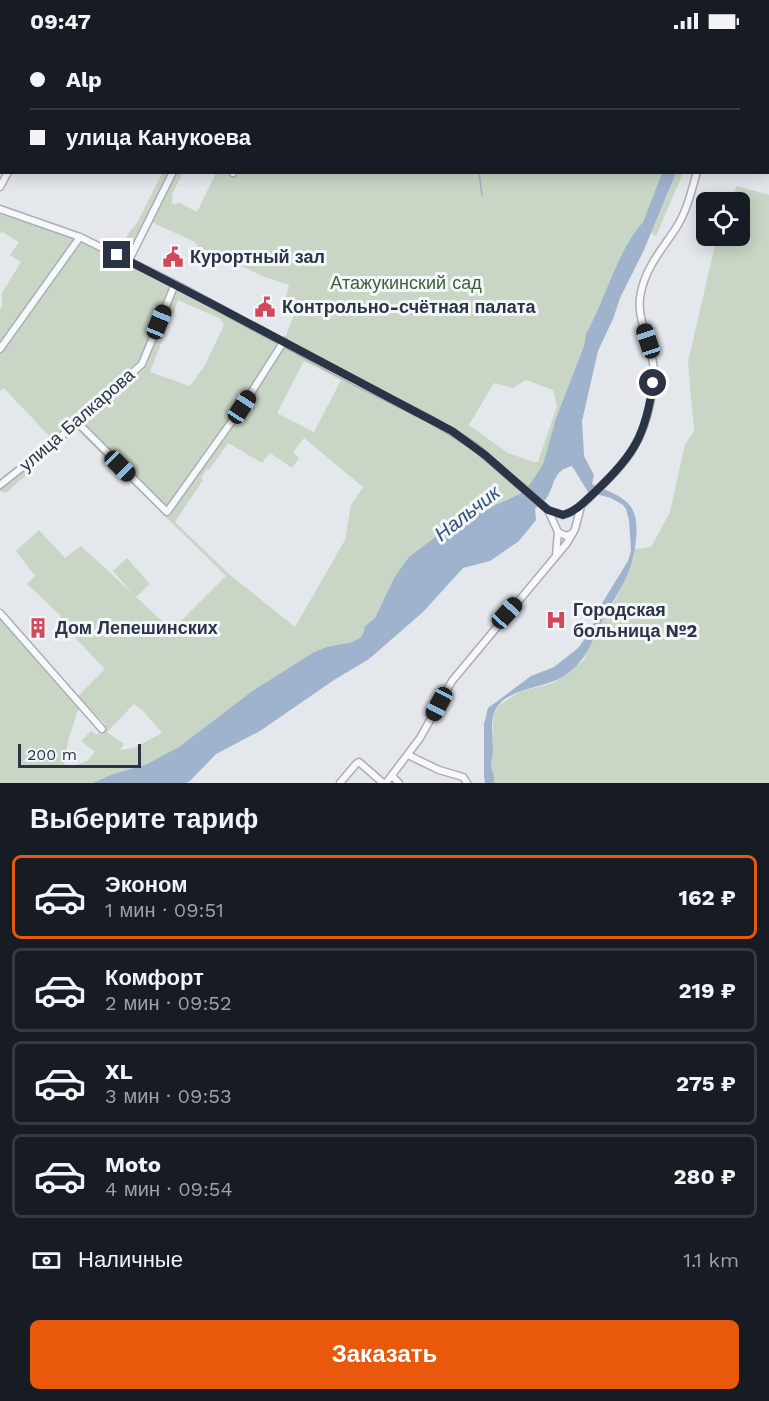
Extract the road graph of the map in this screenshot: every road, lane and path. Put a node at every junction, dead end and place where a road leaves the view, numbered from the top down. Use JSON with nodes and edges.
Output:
{"nodes":[{"id":1,"x":7,"y":174,"type":"edge"},
{"id":2,"x":172,"y":174,"type":"edge"},
{"id":3,"x":696,"y":174,"type":"edge"},
{"id":4,"x":0,"y":188,"type":"edge"},
{"id":5,"x":0,"y":209,"type":"edge"},
{"id":6,"x":80,"y":237,"type":"junction"},
{"id":7,"x":128,"y":262,"type":"junction"},
{"id":8,"x":175,"y":284,"type":"junction"},
{"id":9,"x":284,"y":341,"type":"junction"},
{"id":10,"x":0,"y":350,"type":"edge"},
{"id":11,"x":76,"y":422,"type":"junction"},
{"id":12,"x":0,"y":485,"type":"edge"},
{"id":13,"x":581,"y":506,"type":"junction"},
{"id":14,"x":548,"y":510,"type":"junction"},
{"id":15,"x":565,"y":514,"type":"junction"},
{"id":16,"x":576,"y":522,"type":"junction"},
{"id":17,"x":556,"y":530,"type":"junction"},
{"id":18,"x":574,"y":532,"type":"junction"},
{"id":19,"x":556,"y":555,"type":"junction"},
{"id":20,"x":0,"y":613,"type":"edge"},
{"id":21,"x":102,"y":729,"type":"dead end"},
{"id":22,"x":408,"y":755,"type":"junction"},
{"id":23,"x":392,"y":776,"type":"junction"},
{"id":24,"x":340,"y":783,"type":"edge"},
{"id":25,"x":385,"y":783,"type":"edge"},
{"id":26,"x":399,"y":783,"type":"edge"},
{"id":27,"x":467,"y":783,"type":"edge"}],
"edges":[{"from":1,"to":4,"type":"street"},
{"from":2,"to":7,"type":"street"},
{"from":3,"to":13,"type":"street"},
{"from":5,"to":6,"type":"street"},
{"from":6,"to":7,"type":"street"},
{"from":6,"to":10,"type":"street"},
{"from":7,"to":8,"type":"street"},
{"from":8,"to":9,"type":"street"},
{"from":8,"to":11,"type":"street","name":"улица Балкарова"},
{"from":9,"to":11,"type":"street"},
{"from":9,"to":14,"type":"street"},
{"from":11,"to":12,"type":"street","name":"улица Балкарова"},
{"from":13,"to":15,"type":"street"},
{"from":13,"to":16,"type":"street"},
{"from":14,"to":15,"type":"street"},
{"from":14,"to":17,"type":"street"},
{"from":15,"to":16,"type":"street"},
{"from":15,"to":17,"type":"street"},
{"from":16,"to":18,"type":"street"},
{"from":17,"to":18,"type":"street"},
{"from":17,"to":19,"type":"street"},
{"from":18,"to":19,"type":"street"},
{"from":19,"to":22,"type":"street"},
{"from":20,"to":21,"type":"street"},
{"from":22,"to":23,"type":"street"},
{"from":22,"to":27,"type":"street"},
{"from":23,"to":25,"type":"street"},
{"from":23,"to":26,"type":"street"},
{"from":24,"to":25,"type":"street"}]}
